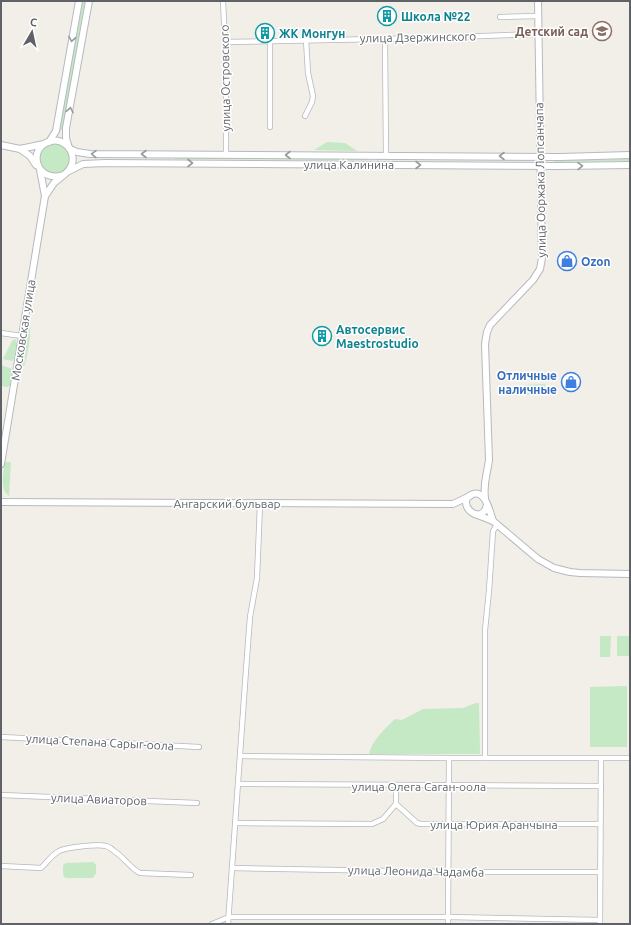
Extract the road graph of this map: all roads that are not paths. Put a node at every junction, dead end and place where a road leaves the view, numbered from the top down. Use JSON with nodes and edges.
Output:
{"nodes":[{"id":1,"x":79,"y":1,"type":"edge"},
{"id":2,"x":89,"y":1,"type":"edge"},
{"id":3,"x":223,"y":1,"type":"edge"},
{"id":4,"x":538,"y":1,"type":"edge"},
{"id":5,"x":538,"y":16,"type":"junction"},
{"id":6,"x":500,"y":17,"type":"dead end"},
{"id":7,"x":538,"y":34,"type":"junction"},
{"id":8,"x":385,"y":39,"type":"junction"},
{"id":9,"x":306,"y":40,"type":"junction"},
{"id":10,"x":270,"y":41,"type":"junction"},
{"id":11,"x":225,"y":42,"type":"junction"},
{"id":12,"x":305,"y":116,"type":"dead end"},
{"id":13,"x":270,"y":127,"type":"dead end"},
{"id":14,"x":47,"y":143,"type":"junction"},
{"id":15,"x":1,"y":145,"type":"edge"},
{"id":16,"x":20,"y":149,"type":"junction"},
{"id":17,"x":70,"y":149,"type":"junction"},
{"id":18,"x":168,"y":154,"type":"junction"},
{"id":19,"x":226,"y":155,"type":"junction"},
{"id":20,"x":630,"y":155,"type":"edge"},
{"id":21,"x":369,"y":156,"type":"junction"},
{"id":22,"x":386,"y":156,"type":"junction"},
{"id":23,"x":541,"y":157,"type":"junction"},
{"id":24,"x":168,"y":163,"type":"junction"},
{"id":25,"x":368,"y":164,"type":"junction"},
{"id":26,"x":630,"y":165,"type":"edge"},
{"id":27,"x":541,"y":166,"type":"junction"},
{"id":28,"x":39,"y":169,"type":"junction"},
{"id":29,"x":69,"y":171,"type":"junction"},
{"id":30,"x":63,"y":175,"type":"junction"},
{"id":31,"x":45,"y":196,"type":"junction"},
{"id":32,"x":1,"y":333,"type":"edge"},
{"id":33,"x":22,"y":336,"type":"junction"},
{"id":34,"x":1,"y":464,"type":"edge"},
{"id":35,"x":484,"y":482,"type":"junction"},
{"id":36,"x":472,"y":495,"type":"junction"},
{"id":37,"x":1,"y":502,"type":"edge"},
{"id":38,"x":486,"y":502,"type":"junction"},
{"id":39,"x":260,"y":504,"type":"junction"},
{"id":40,"x":453,"y":504,"type":"junction"},
{"id":41,"x":472,"y":513,"type":"junction"},
{"id":42,"x":495,"y":523,"type":"junction"},
{"id":43,"x":630,"y":574,"type":"edge"},
{"id":44,"x":1,"y":737,"type":"edge"},
{"id":45,"x":200,"y":747,"type":"dead end"},
{"id":46,"x":240,"y":756,"type":"junction"},
{"id":47,"x":450,"y":758,"type":"junction"},
{"id":48,"x":485,"y":758,"type":"junction"},
{"id":49,"x":601,"y":758,"type":"junction"},
{"id":50,"x":630,"y":758,"type":"edge"},
{"id":51,"x":238,"y":784,"type":"junction"},
{"id":52,"x":396,"y":786,"type":"junction"},
{"id":53,"x":450,"y":786,"type":"junction"},
{"id":54,"x":601,"y":786,"type":"junction"},
{"id":55,"x":1,"y":795,"type":"edge"},
{"id":56,"x":197,"y":803,"type":"dead end"},
{"id":57,"x":396,"y":804,"type":"junction"},
{"id":58,"x":235,"y":822,"type":"junction"},
{"id":59,"x":450,"y":824,"type":"junction"},
{"id":60,"x":600,"y":824,"type":"junction"},
{"id":61,"x":1,"y":866,"type":"edge"},
{"id":62,"x":232,"y":868,"type":"junction"},
{"id":63,"x":449,"y":872,"type":"junction"},
{"id":64,"x":600,"y":872,"type":"junction"},
{"id":65,"x":191,"y":875,"type":"dead end"},
{"id":66,"x":229,"y":917,"type":"junction"},
{"id":67,"x":448,"y":917,"type":"junction"},
{"id":68,"x":600,"y":922,"type":"edge"},
{"id":69,"x":212,"y":924,"type":"edge"},
{"id":70,"x":228,"y":924,"type":"edge"},
{"id":71,"x":448,"y":924,"type":"edge"}],
"edges":[{"from":1,"to":14,"type":"main road","one_way":true},
{"from":17,"to":2,"type":"main road","one_way":true},
{"from":3,"to":11,"type":"street","name":"улица Островского"},
{"from":4,"to":5,"type":"main road","name":"улица Ооржака Лопсанчапа"},
{"from":5,"to":6,"type":"street"},
{"from":5,"to":7,"type":"main road","name":"улица Ооржака Лопсанчапа"},
{"from":7,"to":8,"type":"street","name":"улица Дзержинского"},
{"from":7,"to":23,"type":"main road","name":"улица Ооржака Лопсанчапа"},
{"from":8,"to":9,"type":"street","name":"улица Дзержинского"},
{"from":8,"to":22,"type":"street"},
{"from":9,"to":10,"type":"street","name":"улица Дзержинского"},
{"from":9,"to":12,"type":"street"},
{"from":10,"to":11,"type":"street","name":"улица Дзержинского"},
{"from":10,"to":13,"type":"street"},
{"from":11,"to":19,"type":"street","name":"улица Островского"},
{"from":14,"to":16,"type":"main road"},
{"from":14,"to":17,"type":"main road"},
{"from":14,"to":28,"type":"main road"},
{"from":15,"to":16,"type":"main road"},
{"from":16,"to":28,"type":"main road"},
{"from":18,"to":17,"type":"main road","name":"улица Калинина","one_way":true},
{"from":17,"to":29,"type":"main road"},
{"from":18,"to":19,"type":"main road","name":"улица Калинина"},
{"from":18,"to":24,"type":"main road"},
{"from":21,"to":19,"type":"main road","name":"улица Калинина","one_way":true},
{"from":20,"to":23,"type":"main road","name":"улица Калинина"},
{"from":21,"to":22,"type":"main road","name":"улица Калинина"},
{"from":21,"to":25,"type":"main road"},
{"from":23,"to":22,"type":"main road","name":"улица Калинина","one_way":true},
{"from":23,"to":27,"type":"main road","name":"улица Ооржака Лопсанчапа"},
{"from":24,"to":25,"type":"main road","name":"улица Калинина","one_way":true},
{"from":24,"to":29,"type":"main road","name":"улица Калинина"},
{"from":25,"to":27,"type":"main road","name":"улица Калинина","one_way":true},
{"from":27,"to":26,"type":"main road","name":"улица Калинина","one_way":true},
{"from":27,"to":35,"type":"main road","name":"улица Ооржака Лопсанчапа"},
{"from":28,"to":30,"type":"main road"},
{"from":28,"to":31,"type":"main road","name":"Московская улица"},
{"from":29,"to":30,"type":"main road"},
{"from":30,"to":31,"type":"main road","name":"Московская улица"},
{"from":31,"to":33,"type":"main road","name":"Московская улица"},
{"from":32,"to":33,"type":"street"},
{"from":33,"to":34,"type":"main road","name":"Московская улица"},
{"from":35,"to":36,"type":"main road","name":"улица Ооржака Лопсанчапа"},
{"from":35,"to":38,"type":"main road","name":"улица Ооржака Лопсанчапа"},
{"from":36,"to":38,"type":"main road"},
{"from":36,"to":40,"type":"main road","name":"Ангарский бульвар"},
{"from":36,"to":41,"type":"main road"},
{"from":37,"to":39,"type":"main road","name":"Ангарский бульвар"},
{"from":38,"to":41,"type":"main road"},
{"from":38,"to":42,"type":"main road","name":"улица Ооржака Лопсанчапа"},
{"from":39,"to":40,"type":"main road","name":"Ангарский бульвар"},
{"from":39,"to":46,"type":"street"},
{"from":40,"to":41,"type":"main road","name":"Ангарский бульвар"},
{"from":41,"to":42,"type":"main road","name":"Ангарский бульвар"},
{"from":42,"to":43,"type":"main road"},
{"from":42,"to":48,"type":"street"},
{"from":44,"to":45,"type":"street","name":"улица Степана Сарыг-оола"},
{"from":46,"to":47,"type":"street"},
{"from":46,"to":51,"type":"street"},
{"from":47,"to":48,"type":"street"},
{"from":47,"to":53,"type":"street"},
{"from":48,"to":49,"type":"street"},
{"from":49,"to":50,"type":"street"},
{"from":49,"to":54,"type":"street"},
{"from":51,"to":52,"type":"street","name":"улица Олега Саган-оола"},
{"from":51,"to":58,"type":"street"},
{"from":52,"to":53,"type":"street","name":"улица Олега Саган-оола"},
{"from":52,"to":57,"type":"street"},
{"from":53,"to":54,"type":"street","name":"улица Олега Саган-оола"},
{"from":53,"to":59,"type":"street"},
{"from":54,"to":60,"type":"street"},
{"from":55,"to":56,"type":"street","name":"улица Авиаторов"},
{"from":57,"to":58,"type":"street"},
{"from":57,"to":59,"type":"street","name":"улица Юрия Аранчына"},
{"from":58,"to":62,"type":"street"},
{"from":59,"to":60,"type":"street","name":"улица Юрия Аранчына"},
{"from":59,"to":63,"type":"street"},
{"from":60,"to":64,"type":"street"},
{"from":61,"to":65,"type":"street"},
{"from":62,"to":63,"type":"street","name":"улица Леонида Чадамба"},
{"from":62,"to":66,"type":"street"},
{"from":63,"to":64,"type":"street","name":"улица Леонида Чадамба"},
{"from":63,"to":67,"type":"street"},
{"from":64,"to":68,"type":"street"},
{"from":66,"to":67,"type":"street"},
{"from":66,"to":69,"type":"street"},
{"from":66,"to":70,"type":"street"},
{"from":67,"to":68,"type":"street"},
{"from":67,"to":71,"type":"street"}]}
